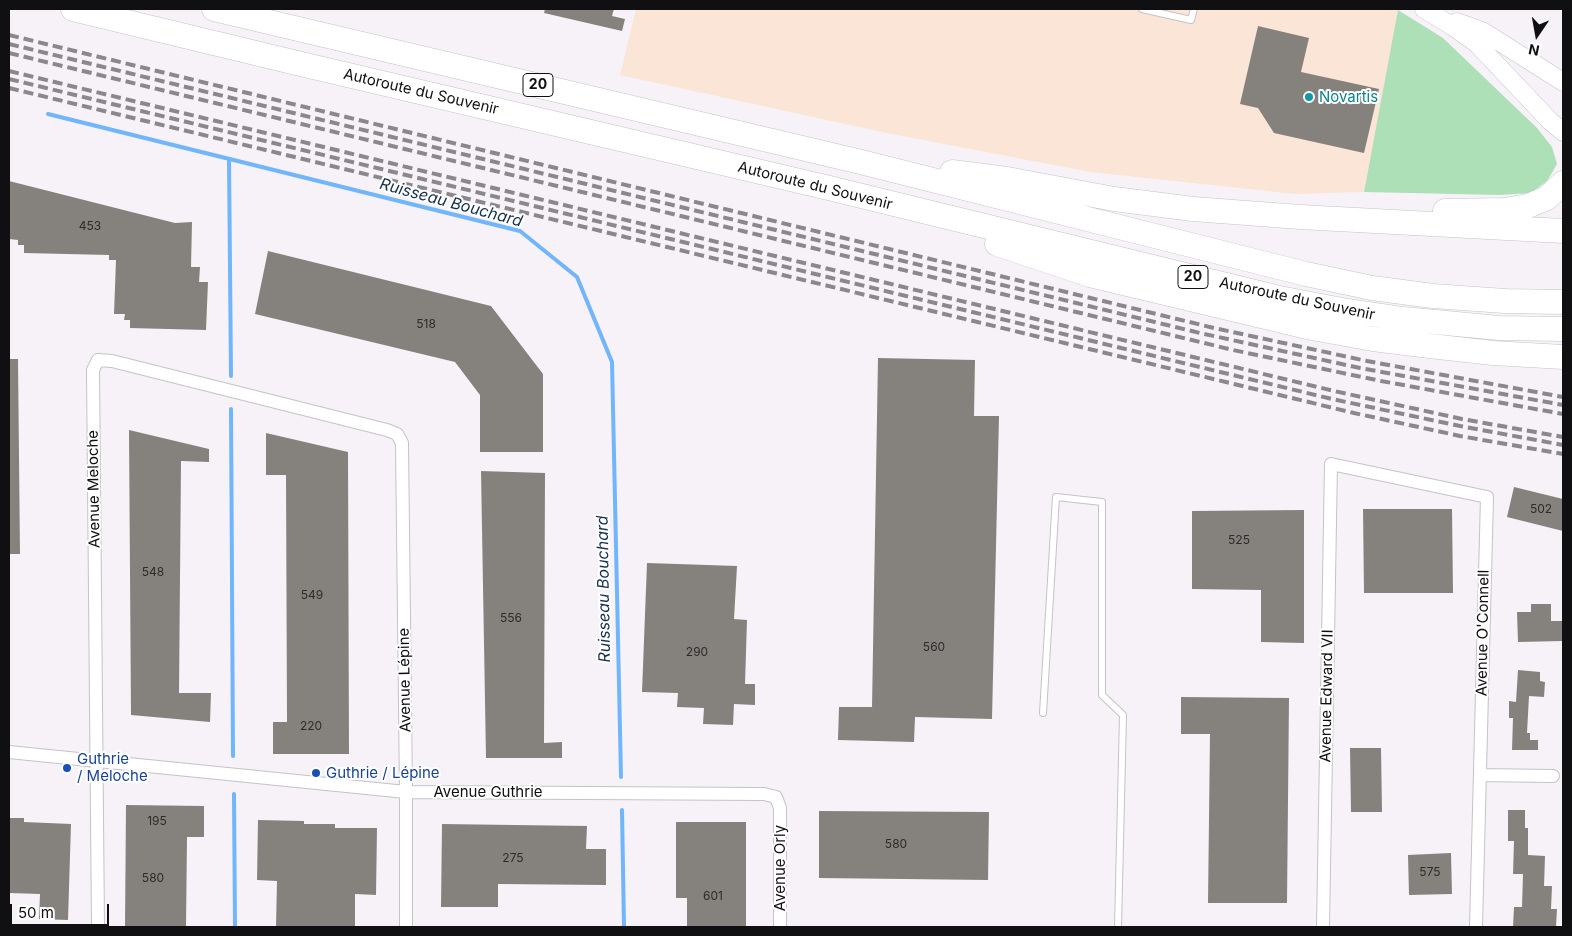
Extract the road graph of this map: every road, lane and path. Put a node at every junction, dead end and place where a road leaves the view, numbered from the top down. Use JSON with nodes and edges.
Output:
{"nodes":[{"id":1,"x":73,"y":9,"type":"edge"},
{"id":2,"x":214,"y":9,"type":"edge"},
{"id":3,"x":1142,"y":9,"type":"edge"},
{"id":4,"x":1194,"y":9,"type":"edge"},
{"id":5,"x":1429,"y":12,"type":"edge"},
{"id":6,"x":1563,"y":82,"type":"edge"},
{"id":7,"x":1563,"y":132,"type":"edge"},
{"id":8,"x":861,"y":162,"type":"junction"},
{"id":9,"x":1563,"y":183,"type":"edge"},
{"id":10,"x":829,"y":188,"type":"junction"},
{"id":11,"x":1368,"y":221,"type":"junction"},
{"id":12,"x":1563,"y":231,"type":"edge"},
{"id":13,"x":1563,"y":302,"type":"edge"},
{"id":14,"x":1563,"y":329,"type":"edge"},
{"id":15,"x":1563,"y":357,"type":"edge"},
{"id":16,"x":397,"y":434,"type":"joint"},
{"id":17,"x":1332,"y":464,"type":"joint"},
{"id":18,"x":1043,"y":713,"type":"dead end"},
{"id":19,"x":9,"y":752,"type":"edge"},
{"id":20,"x":96,"y":761,"type":"junction"},
{"id":21,"x":1480,"y":775,"type":"junction"},
{"id":22,"x":1553,"y":776,"type":"dead end"},
{"id":23,"x":406,"y":792,"type":"junction"},
{"id":24,"x":780,"y":808,"type":"joint"},
{"id":25,"x":98,"y":927,"type":"edge"},
{"id":26,"x":406,"y":927,"type":"edge"},
{"id":27,"x":780,"y":927,"type":"edge"},
{"id":28,"x":1118,"y":927,"type":"edge"},
{"id":29,"x":1323,"y":927,"type":"edge"},
{"id":30,"x":1476,"y":927,"type":"edge"}],
"edges":[{"from":1,"to":10,"type":"highway","name":"Autoroute du Souvenir","number":"20"},
{"from":2,"to":8,"type":"highway","name":"Autoroute du Souvenir","number":"20"},
{"from":3,"to":4,"type":"lane"},
{"from":5,"to":6,"type":"main road"},
{"from":5,"to":7,"type":"main road"},
{"from":8,"to":11,"type":"highway"},
{"from":8,"to":13,"type":"highway","name":"Autoroute du Souvenir","number":"20"},
{"from":9,"to":11,"type":"highway"},
{"from":10,"to":14,"type":"highway","name":"Autoroute du Souvenir","number":"20"},
{"from":10,"to":15,"type":"highway"},
{"from":11,"to":12,"type":"highway"},
{"from":16,"to":20,"type":"street","name":"Avenue Meloche"},
{"from":16,"to":23,"type":"street","name":"Avenue Lépine"},
{"from":17,"to":21,"type":"street","name":"Avenue O'Connell"},
{"from":17,"to":29,"type":"street","name":"Avenue Edward VII"},
{"from":18,"to":28,"type":"lane"},
{"from":19,"to":20,"type":"street","name":"Avenue Guthrie"},
{"from":20,"to":23,"type":"street","name":"Avenue Guthrie"},
{"from":20,"to":25,"type":"street","name":"Avenue Meloche"},
{"from":21,"to":22,"type":"street"},
{"from":21,"to":30,"type":"street","name":"Avenue O'Connell"},
{"from":23,"to":24,"type":"street","name":"Avenue Guthrie"},
{"from":23,"to":26,"type":"street","name":"Avenue Lépine"},
{"from":24,"to":27,"type":"street","name":"Avenue Orly"}]}
